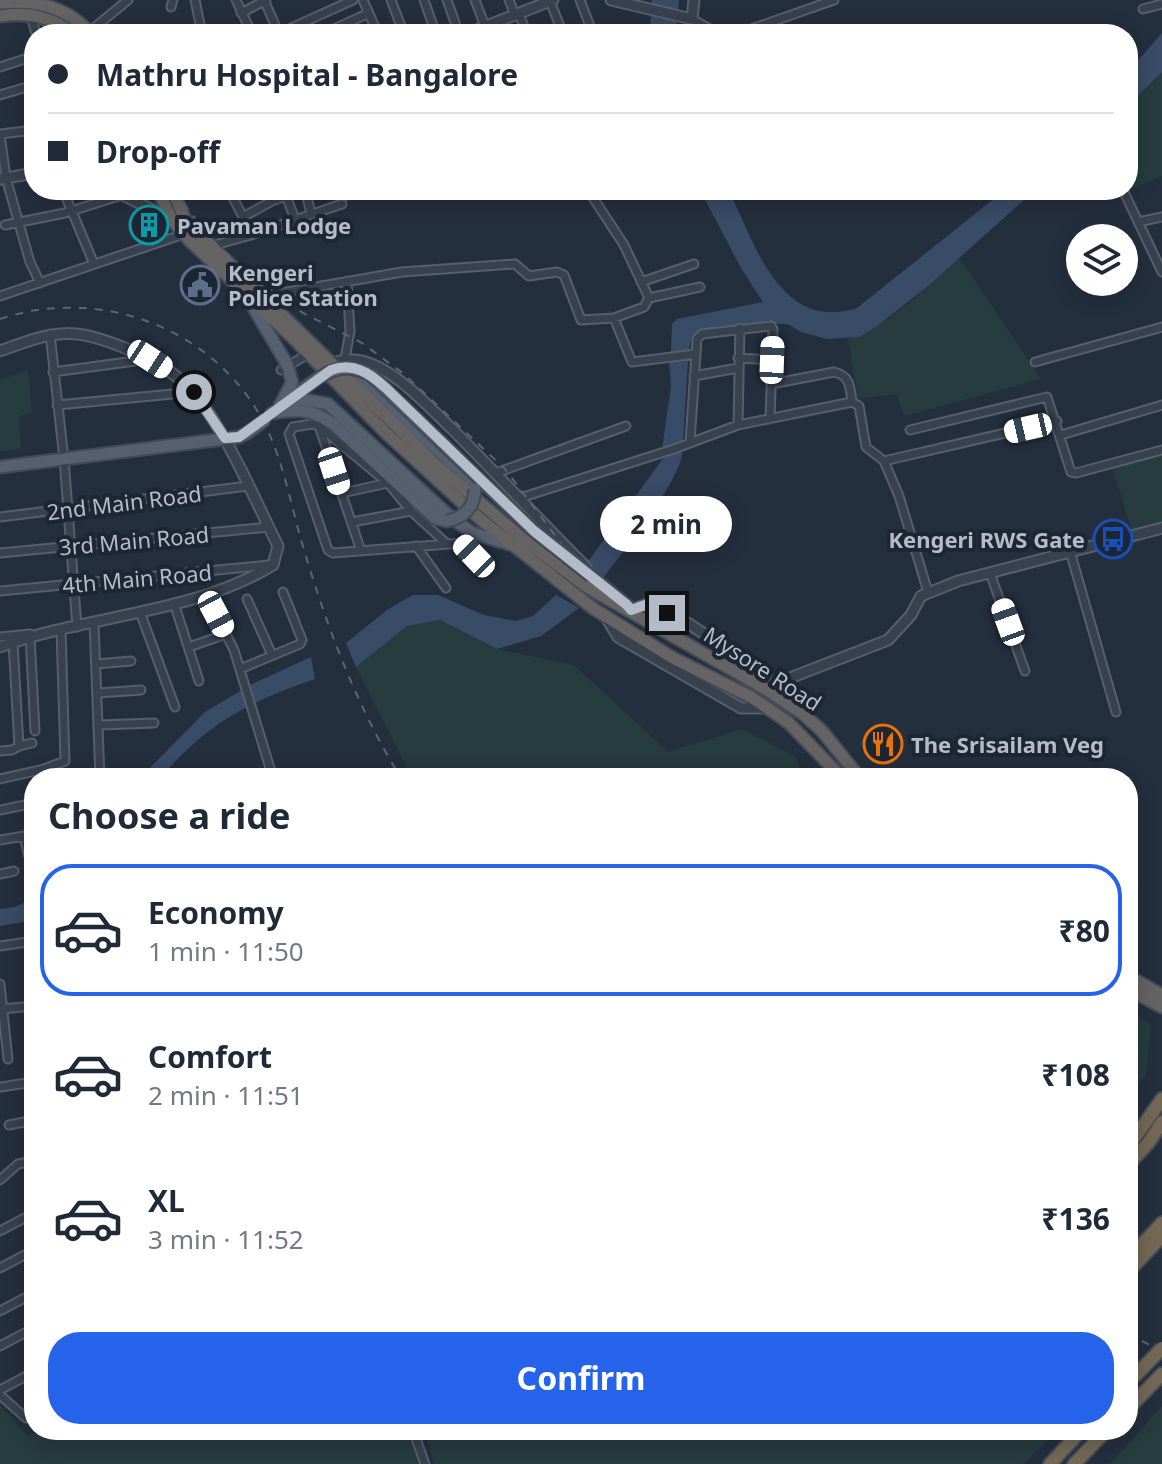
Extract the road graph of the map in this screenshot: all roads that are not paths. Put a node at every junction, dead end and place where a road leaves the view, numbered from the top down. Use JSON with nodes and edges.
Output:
{"nodes":[{"id":1,"x":128,"y":0,"type":"edge"},
{"id":2,"x":195,"y":0,"type":"edge"},
{"id":3,"x":236,"y":0,"type":"edge"},
{"id":4,"x":353,"y":0,"type":"edge"},
{"id":5,"x":363,"y":0,"type":"edge"},
{"id":6,"x":391,"y":0,"type":"edge"},
{"id":7,"x":424,"y":0,"type":"edge"},
{"id":8,"x":447,"y":0,"type":"edge"},
{"id":9,"x":475,"y":0,"type":"edge"},
{"id":10,"x":509,"y":0,"type":"edge"},
{"id":11,"x":580,"y":0,"type":"edge"},
{"id":12,"x":611,"y":0,"type":"edge"},
{"id":13,"x":694,"y":0,"type":"edge"},
{"id":14,"x":834,"y":0,"type":"edge"},
{"id":15,"x":266,"y":1,"type":"edge"},
{"id":16,"x":548,"y":1,"type":"edge"},
{"id":17,"x":0,"y":3,"type":"edge"},
{"id":18,"x":335,"y":3,"type":"edge"},
{"id":19,"x":1162,"y":4,"type":"edge"},
{"id":20,"x":1143,"y":9,"type":"dead end"},
{"id":21,"x":241,"y":13,"type":"junction"},
{"id":22,"x":369,"y":13,"type":"junction"},
{"id":23,"x":517,"y":14,"type":"junction"},
{"id":24,"x":0,"y":16,"type":"edge"},
{"id":25,"x":691,"y":18,"type":"junction"},
{"id":26,"x":56,"y":24,"type":"edge"},
{"id":27,"x":82,"y":24,"type":"edge"},
{"id":28,"x":100,"y":24,"type":"edge"},
{"id":29,"x":200,"y":24,"type":"edge"},
{"id":30,"x":247,"y":24,"type":"edge"},
{"id":31,"x":274,"y":24,"type":"edge"},
{"id":32,"x":296,"y":24,"type":"edge"},
{"id":33,"x":345,"y":24,"type":"edge"},
{"id":34,"x":374,"y":24,"type":"edge"},
{"id":35,"x":400,"y":24,"type":"edge"},
{"id":36,"x":432,"y":24,"type":"edge"},
{"id":37,"x":455,"y":24,"type":"edge"},
{"id":38,"x":485,"y":24,"type":"edge"},
{"id":39,"x":498,"y":24,"type":"edge"},
{"id":40,"x":522,"y":24,"type":"edge"},
{"id":41,"x":558,"y":24,"type":"edge"},
{"id":42,"x":589,"y":24,"type":"edge"},
{"id":43,"x":702,"y":24,"type":"edge"},
{"id":44,"x":766,"y":24,"type":"edge"},
{"id":45,"x":24,"y":59,"type":"edge"},
{"id":46,"x":0,"y":67,"type":"edge"},
{"id":47,"x":24,"y":88,"type":"edge"},
{"id":48,"x":0,"y":95,"type":"edge"},
{"id":49,"x":24,"y":131,"type":"edge"},
{"id":50,"x":24,"y":175,"type":"edge"},
{"id":51,"x":3,"y":179,"type":"edge"},
{"id":52,"x":67,"y":200,"type":"edge"},
{"id":53,"x":100,"y":200,"type":"edge"},
{"id":54,"x":131,"y":200,"type":"edge"},
{"id":55,"x":163,"y":200,"type":"edge"},
{"id":56,"x":176,"y":200,"type":"edge"},
{"id":57,"x":236,"y":200,"type":"edge"},
{"id":58,"x":278,"y":200,"type":"edge"},
{"id":59,"x":288,"y":200,"type":"edge"},
{"id":60,"x":307,"y":200,"type":"edge"},
{"id":61,"x":595,"y":200,"type":"edge"},
{"id":62,"x":1128,"y":200,"type":"edge"},
{"id":63,"x":342,"y":204,"type":"dead end"},
{"id":64,"x":71,"y":212,"type":"junction"},
{"id":65,"x":311,"y":213,"type":"junction"},
{"id":66,"x":243,"y":217,"type":"junction"},
{"id":67,"x":1162,"y":217,"type":"edge"},
{"id":68,"x":295,"y":219,"type":"junction"},
{"id":69,"x":172,"y":220,"type":"junction"},
{"id":70,"x":21,"y":222,"type":"junction"},
{"id":71,"x":1138,"y":222,"type":"junction"},
{"id":72,"x":5,"y":225,"type":"dead end"},
{"id":73,"x":184,"y":234,"type":"junction"},
{"id":74,"x":251,"y":235,"type":"junction"},
{"id":75,"x":211,"y":246,"type":"junction"},
{"id":76,"x":94,"y":264,"type":"junction"},
{"id":77,"x":694,"y":264,"type":"dead end"},
{"id":78,"x":1162,"y":272,"type":"edge"},
{"id":79,"x":347,"y":281,"type":"junction"},
{"id":80,"x":641,"y":282,"type":"junction"},
{"id":81,"x":40,"y":283,"type":"junction"},
{"id":82,"x":700,"y":287,"type":"dead end"},
{"id":83,"x":245,"y":292,"type":"junction"},
{"id":84,"x":0,"y":296,"type":"edge"},
{"id":85,"x":264,"y":296,"type":"junction"},
{"id":86,"x":649,"y":298,"type":"junction"},
{"id":87,"x":614,"y":318,"type":"junction"},
{"id":88,"x":1162,"y":327,"type":"edge"},
{"id":89,"x":740,"y":328,"type":"junction"},
{"id":90,"x":50,"y":334,"type":"junction"},
{"id":91,"x":297,"y":335,"type":"junction"},
{"id":92,"x":0,"y":351,"type":"edge"},
{"id":93,"x":308,"y":354,"type":"junction"},
{"id":94,"x":688,"y":355,"type":"junction"},
{"id":95,"x":738,"y":358,"type":"junction"},
{"id":96,"x":150,"y":359,"type":"junction"},
{"id":97,"x":772,"y":360,"type":"junction"},
{"id":98,"x":1035,"y":362,"type":"dead end"},
{"id":99,"x":340,"y":364,"type":"junction"},
{"id":100,"x":738,"y":368,"type":"junction"},
{"id":101,"x":281,"y":370,"type":"dead end"},
{"id":102,"x":53,"y":372,"type":"junction"},
{"id":103,"x":694,"y":376,"type":"junction"},
{"id":104,"x":771,"y":384,"type":"junction"},
{"id":105,"x":194,"y":392,"type":"junction"},
{"id":106,"x":298,"y":397,"type":"junction"},
{"id":107,"x":852,"y":402,"type":"junction"},
{"id":108,"x":57,"y":405,"type":"junction"},
{"id":109,"x":1162,"y":405,"type":"edge"},
{"id":110,"x":770,"y":419,"type":"junction"},
{"id":111,"x":1057,"y":421,"type":"junction"},
{"id":112,"x":738,"y":425,"type":"junction"},
{"id":113,"x":319,"y":426,"type":"junction"},
{"id":114,"x":626,"y":426,"type":"dead end"},
{"id":115,"x":910,"y":430,"type":"dead end"},
{"id":116,"x":1061,"y":435,"type":"junction"},
{"id":117,"x":225,"y":438,"type":"junction"},
{"id":118,"x":690,"y":442,"type":"junction"},
{"id":119,"x":1162,"y":450,"type":"edge"},
{"id":120,"x":64,"y":459,"type":"junction"},
{"id":121,"x":884,"y":461,"type":"junction"},
{"id":122,"x":0,"y":465,"type":"edge"},
{"id":123,"x":496,"y":473,"type":"junction"},
{"id":124,"x":388,"y":483,"type":"junction"},
{"id":125,"x":248,"y":486,"type":"junction"},
{"id":126,"x":342,"y":493,"type":"junction"},
{"id":127,"x":520,"y":498,"type":"junction"},
{"id":128,"x":68,"y":510,"type":"junction"},
{"id":129,"x":411,"y":511,"type":"junction"},
{"id":130,"x":0,"y":517,"type":"edge"},
{"id":131,"x":352,"y":522,"type":"junction"},
{"id":132,"x":269,"y":527,"type":"junction"},
{"id":133,"x":1162,"y":528,"type":"edge"},
{"id":134,"x":472,"y":533,"type":"junction"},
{"id":135,"x":462,"y":543,"type":"junction"},
{"id":136,"x":447,"y":544,"type":"junction"},
{"id":137,"x":509,"y":544,"type":"junction"},
{"id":138,"x":72,"y":546,"type":"junction"},
{"id":139,"x":416,"y":546,"type":"junction"},
{"id":140,"x":361,"y":551,"type":"junction"},
{"id":141,"x":1070,"y":551,"type":"junction"},
{"id":142,"x":0,"y":553,"type":"edge"},
{"id":143,"x":273,"y":565,"type":"junction"},
{"id":144,"x":487,"y":569,"type":"dead end"},
{"id":145,"x":990,"y":573,"type":"junction"},
{"id":146,"x":592,"y":582,"type":"junction"},
{"id":147,"x":74,"y":584,"type":"junction"},
{"id":148,"x":446,"y":588,"type":"dead end"},
{"id":149,"x":0,"y":591,"type":"edge"},
{"id":150,"x":283,"y":592,"type":"dead end"},
{"id":151,"x":928,"y":592,"type":"junction"},
{"id":152,"x":206,"y":595,"type":"junction"},
{"id":153,"x":247,"y":599,"type":"dead end"},
{"id":154,"x":174,"y":603,"type":"junction"},
{"id":155,"x":631,"y":610,"type":"junction"},
{"id":156,"x":140,"y":612,"type":"junction"},
{"id":157,"x":94,"y":623,"type":"junction"},
{"id":158,"x":77,"y":627,"type":"junction"},
{"id":159,"x":61,"y":630,"type":"junction"},
{"id":160,"x":226,"y":634,"type":"junction"},
{"id":161,"x":32,"y":635,"type":"junction"},
{"id":162,"x":4,"y":644,"type":"edge"},
{"id":163,"x":189,"y":647,"type":"junction"},
{"id":164,"x":272,"y":655,"type":"junction"},
{"id":165,"x":131,"y":661,"type":"dead end"},
{"id":166,"x":96,"y":664,"type":"junction"},
{"id":167,"x":240,"y":669,"type":"junction"},
{"id":168,"x":1025,"y":671,"type":"dead end"},
{"id":169,"x":199,"y":681,"type":"dead end"},
{"id":170,"x":764,"y":688,"type":"junction"},
{"id":171,"x":141,"y":690,"type":"dead end"},
{"id":172,"x":98,"y":693,"type":"junction"},
{"id":173,"x":175,"y":707,"type":"dead end"},
{"id":174,"x":1116,"y":712,"type":"dead end"},
{"id":175,"x":154,"y":723,"type":"dead end"},
{"id":176,"x":100,"y":725,"type":"junction"},
{"id":177,"x":35,"y":731,"type":"dead end"},
{"id":178,"x":32,"y":743,"type":"dead end"},
{"id":179,"x":19,"y":746,"type":"junction"},
{"id":180,"x":0,"y":751,"type":"edge"},
{"id":181,"x":47,"y":768,"type":"edge"},
{"id":182,"x":100,"y":768,"type":"edge"},
{"id":183,"x":270,"y":768,"type":"edge"},
{"id":184,"x":833,"y":768,"type":"edge"},
{"id":185,"x":852,"y":768,"type":"edge"},
{"id":186,"x":24,"y":774,"type":"edge"},
{"id":187,"x":0,"y":779,"type":"edge"},
{"id":188,"x":24,"y":805,"type":"edge"},
{"id":189,"x":0,"y":810,"type":"edge"},
{"id":190,"x":24,"y":836,"type":"edge"},
{"id":191,"x":0,"y":840,"type":"edge"},
{"id":192,"x":14,"y":871,"type":"dead end"},
{"id":193,"x":0,"y":874,"type":"edge"},
{"id":194,"x":24,"y":942,"type":"edge"},
{"id":195,"x":0,"y":946,"type":"edge"},
{"id":196,"x":1138,"y":982,"type":"edge"},
{"id":197,"x":0,"y":984,"type":"edge"},
{"id":198,"x":1138,"y":994,"type":"edge"},
{"id":199,"x":1162,"y":995,"type":"edge"},
{"id":200,"x":1162,"y":1007,"type":"edge"},
{"id":201,"x":24,"y":1008,"type":"edge"},
{"id":202,"x":1,"y":1009,"type":"edge"},
{"id":203,"x":8,"y":1059,"type":"dead end"},
{"id":204,"x":24,"y":1083,"type":"edge"},
{"id":205,"x":0,"y":1087,"type":"edge"},
{"id":206,"x":1162,"y":1099,"type":"edge"},
{"id":207,"x":24,"y":1122,"type":"edge"},
{"id":208,"x":1162,"y":1122,"type":"edge"},
{"id":209,"x":9,"y":1125,"type":"dead end"},
{"id":210,"x":1138,"y":1133,"type":"edge"},
{"id":211,"x":1138,"y":1154,"type":"edge"},
{"id":212,"x":24,"y":1163,"type":"edge"},
{"id":213,"x":0,"y":1180,"type":"edge"},
{"id":214,"x":24,"y":1218,"type":"edge"},
{"id":215,"x":1162,"y":1223,"type":"edge"},
{"id":216,"x":0,"y":1231,"type":"edge"},
{"id":217,"x":1162,"y":1236,"type":"edge"},
{"id":218,"x":1138,"y":1248,"type":"edge"},
{"id":219,"x":24,"y":1255,"type":"edge"},
{"id":220,"x":1138,"y":1261,"type":"edge"},
{"id":221,"x":0,"y":1268,"type":"edge"},
{"id":222,"x":24,"y":1298,"type":"edge"},
{"id":223,"x":0,"y":1311,"type":"edge"},
{"id":224,"x":24,"y":1333,"type":"edge"},
{"id":225,"x":0,"y":1346,"type":"edge"},
{"id":226,"x":1162,"y":1348,"type":"edge"},
{"id":227,"x":1138,"y":1373,"type":"edge"},
{"id":228,"x":1162,"y":1374,"type":"edge"},
{"id":229,"x":24,"y":1378,"type":"edge"},
{"id":230,"x":0,"y":1392,"type":"edge"},
{"id":231,"x":1138,"y":1398,"type":"edge"},
{"id":232,"x":24,"y":1417,"type":"edge"},
{"id":233,"x":417,"y":1440,"type":"edge"},
{"id":234,"x":1073,"y":1440,"type":"edge"},
{"id":235,"x":1097,"y":1440,"type":"edge"},
{"id":236,"x":425,"y":1464,"type":"edge"},
{"id":237,"x":1050,"y":1464,"type":"edge"},
{"id":238,"x":1074,"y":1464,"type":"edge"}],
"edges":[{"from":1,"to":28,"type":"street"},
{"from":2,"to":29,"type":"street"},
{"from":3,"to":21,"type":"street"},
{"from":4,"to":18,"type":"street"},
{"from":5,"to":22,"type":"street"},
{"from":6,"to":35,"type":"street"},
{"from":7,"to":36,"type":"street"},
{"from":8,"to":37,"type":"street"},
{"from":9,"to":38,"type":"street"},
{"from":10,"to":23,"type":"street"},
{"from":11,"to":42,"type":"street"},
{"from":12,"to":25,"type":"street"},
{"from":13,"to":25,"type":"street"},
{"from":14,"to":44,"type":"street"},
{"from":15,"to":21,"type":"street"},
{"from":15,"to":31,"type":"street"},
{"from":16,"to":23,"type":"street"},
{"from":16,"to":41,"type":"street"},
{"from":17,"to":27,"type":"highway"},
{"from":18,"to":32,"type":"street"},
{"from":19,"to":20,"type":"street"},
{"from":21,"to":30,"type":"street"},
{"from":22,"to":33,"type":"street"},
{"from":22,"to":34,"type":"street"},
{"from":23,"to":39,"type":"street"},
{"from":23,"to":40,"type":"street"},
{"from":24,"to":26,"type":"highway"},
{"from":25,"to":43,"type":"street"},
{"from":45,"to":46,"type":"street"},
{"from":47,"to":48,"type":"street"},
{"from":49,"to":51,"type":"street"},
{"from":50,"to":51,"type":"street"},
{"from":51,"to":70,"type":"street"},
{"from":52,"to":64,"type":"street"},
{"from":53,"to":64,"type":"street"},
{"from":54,"to":69,"type":"street"},
{"from":55,"to":69,"type":"highway","name":"Mysore Road"},
{"from":56,"to":75,"type":"highway","name":"Mysore Road"},
{"from":57,"to":66,"type":"street"},
{"from":58,"to":66,"type":"street"},
{"from":59,"to":68,"type":"street"},
{"from":60,"to":65,"type":"street"},
{"from":61,"to":80,"type":"street"},
{"from":62,"to":71,"type":"street"},
{"from":63,"to":65,"type":"street"},
{"from":64,"to":70,"type":"street"},
{"from":64,"to":76,"type":"street"},
{"from":65,"to":68,"type":"street"},
{"from":66,"to":74,"type":"street"},
{"from":67,"to":71,"type":"street"},
{"from":68,"to":74,"type":"street"},
{"from":69,"to":73,"type":"highway","name":"Mysore Road"},
{"from":70,"to":72,"type":"street"},
{"from":70,"to":81,"type":"street"},
{"from":71,"to":78,"type":"street"},
{"from":73,"to":76,"type":"street"},
{"from":73,"to":83,"type":"highway","name":"Mysore Road"},
{"from":74,"to":75,"type":"street"},
{"from":75,"to":85,"type":"highway","name":"Mysore Road"},
{"from":76,"to":81,"type":"street"},
{"from":77,"to":80,"type":"street"},
{"from":79,"to":85,"type":"street"},
{"from":79,"to":87,"type":"street"},
{"from":79,"to":99,"type":"street"},
{"from":80,"to":86,"type":"street"},
{"from":81,"to":84,"type":"street"},
{"from":82,"to":86,"type":"street"},
{"from":83,"to":91,"type":"highway","name":"Mysore Road"},
{"from":83,"to":106,"type":"main road"},
{"from":85,"to":91,"type":"highway","name":"Mysore Road"},
{"from":86,"to":87,"type":"street"},
{"from":87,"to":94,"type":"street"},
{"from":88,"to":98,"type":"street"},
{"from":89,"to":94,"type":"street"},
{"from":89,"to":95,"type":"street"},
{"from":89,"to":97,"type":"street"},
{"from":90,"to":92,"type":"street"},
{"from":90,"to":96,"type":"street"},
{"from":90,"to":102,"type":"street"},
{"from":91,"to":93,"type":"highway","name":"Mysore Road"},
{"from":91,"to":99,"type":"highway","name":"Mysore Road"},
{"from":93,"to":101,"type":"street"},
{"from":93,"to":137,"type":"highway","name":"Mysore Road"},
{"from":94,"to":103,"type":"street"},
{"from":95,"to":97,"type":"street"},
{"from":95,"to":100,"type":"street"},
{"from":96,"to":102,"type":"street"},
{"from":96,"to":105,"type":"street"},
{"from":97,"to":104,"type":"street"},
{"from":99,"to":106,"type":"main road","bridge":true},
{"from":99,"to":123,"type":"street"},
{"from":99,"to":146,"type":"highway","name":"Mysore Road"},
{"from":100,"to":103,"type":"street"},
{"from":100,"to":112,"type":"street"},
{"from":102,"to":108,"type":"street"},
{"from":103,"to":118,"type":"street"},
{"from":104,"to":107,"type":"street"},
{"from":104,"to":110,"type":"street"},
{"from":105,"to":108,"type":"street"},
{"from":105,"to":117,"type":"street"},
{"from":106,"to":117,"type":"main road","bridge":true},
{"from":106,"to":134,"type":"main road"},
{"from":106,"to":146,"type":"main road","bridge":true},
{"from":107,"to":110,"type":"street"},
{"from":107,"to":121,"type":"street"},
{"from":108,"to":120,"type":"street"},
{"from":109,"to":116,"type":"street"},
{"from":110,"to":112,"type":"street"},
{"from":111,"to":115,"type":"street"},
{"from":111,"to":116,"type":"street"},
{"from":111,"to":121,"type":"street"},
{"from":112,"to":118,"type":"street"},
{"from":113,"to":124,"type":"street"},
{"from":113,"to":126,"type":"street"},
{"from":113,"to":140,"type":"street"},
{"from":114,"to":123,"type":"street"},
{"from":116,"to":119,"type":"street"},
{"from":117,"to":120,"type":"main road"},
{"from":117,"to":125,"type":"street"},
{"from":118,"to":127,"type":"street"},
{"from":120,"to":122,"type":"main road"},
{"from":120,"to":128,"type":"street"},
{"from":121,"to":151,"type":"street"},
{"from":123,"to":127,"type":"street"},
{"from":124,"to":126,"type":"street"},
{"from":124,"to":129,"type":"street"},
{"from":125,"to":128,"type":"street","name":"2nd Main Road"},
{"from":125,"to":132,"type":"street"},
{"from":126,"to":131,"type":"street"},
{"from":127,"to":146,"type":"street"},
{"from":128,"to":130,"type":"street","name":"2nd Main Road"},
{"from":128,"to":138,"type":"street"},
{"from":129,"to":131,"type":"street"},
{"from":129,"to":136,"type":"street"},
{"from":131,"to":140,"type":"street"},
{"from":132,"to":138,"type":"street","name":"3rd Main Road"},
{"from":132,"to":143,"type":"street"},
{"from":133,"to":141,"type":"street"},
{"from":134,"to":135,"type":"street"},
{"from":134,"to":137,"type":"main road"},
{"from":135,"to":136,"type":"street"},
{"from":135,"to":144,"type":"street"},
{"from":136,"to":139,"type":"street"},
{"from":137,"to":184,"type":"highway","name":"Mysore Road"},
{"from":138,"to":142,"type":"street","name":"3rd Main Road"},
{"from":138,"to":147,"type":"street"},
{"from":139,"to":140,"type":"street"},
{"from":139,"to":148,"type":"street"},
{"from":141,"to":145,"type":"street"},
{"from":141,"to":174,"type":"street"},
{"from":143,"to":147,"type":"street","name":"4th Main Road"},
{"from":143,"to":152,"type":"street"},
{"from":145,"to":151,"type":"street"},
{"from":145,"to":168,"type":"street"},
{"from":146,"to":155,"type":"highway","name":"Mysore Road"},
{"from":147,"to":149,"type":"street","name":"4th Main Road"},
{"from":147,"to":158,"type":"street"},
{"from":150,"to":164,"type":"street"},
{"from":151,"to":170,"type":"street"},
{"from":152,"to":154,"type":"street"},
{"from":152,"to":160,"type":"street"},
{"from":153,"to":164,"type":"street"},
{"from":154,"to":156,"type":"street"},
{"from":154,"to":163,"type":"street"},
{"from":155,"to":170,"type":"highway","name":"Mysore Road"},
{"from":155,"to":170,"type":"street"},
{"from":156,"to":157,"type":"street"},
{"from":156,"to":173,"type":"street"},
{"from":157,"to":158,"type":"street"},
{"from":157,"to":166,"type":"street"},
{"from":158,"to":159,"type":"street"},
{"from":159,"to":161,"type":"street"},
{"from":159,"to":181,"type":"street"},
{"from":160,"to":163,"type":"street"},
{"from":160,"to":167,"type":"street"},
{"from":161,"to":162,"type":"street"},
{"from":161,"to":177,"type":"street"},
{"from":162,"to":179,"type":"street"},
{"from":163,"to":169,"type":"street"},
{"from":164,"to":167,"type":"street"},
{"from":165,"to":166,"type":"street"},
{"from":166,"to":172,"type":"street"},
{"from":167,"to":183,"type":"street"},
{"from":170,"to":185,"type":"highway","name":"Mysore Road"},
{"from":171,"to":172,"type":"street"},
{"from":172,"to":176,"type":"street"},
{"from":175,"to":176,"type":"street"},
{"from":176,"to":182,"type":"street"},
{"from":178,"to":179,"type":"street"},
{"from":179,"to":180,"type":"street"},
{"from":186,"to":187,"type":"street"},
{"from":188,"to":189,"type":"street"},
{"from":190,"to":191,"type":"street"},
{"from":192,"to":193,"type":"street"},
{"from":194,"to":195,"type":"street"},
{"from":196,"to":199,"type":"highway"},
{"from":197,"to":202,"type":"street"},
{"from":198,"to":200,"type":"highway"},
{"from":201,"to":202,"type":"street"},
{"from":202,"to":203,"type":"street"},
{"from":204,"to":205,"type":"street"},
{"from":206,"to":210,"type":"highway"},
{"from":207,"to":209,"type":"street"},
{"from":208,"to":211,"type":"highway"},
{"from":212,"to":213,"type":"street"},
{"from":214,"to":216,"type":"street"},
{"from":215,"to":218,"type":"highway"},
{"from":217,"to":220,"type":"highway"},
{"from":219,"to":221,"type":"street"},
{"from":222,"to":223,"type":"street"},
{"from":224,"to":225,"type":"street"},
{"from":226,"to":227,"type":"highway","bridge":true},
{"from":228,"to":231,"type":"highway"},
{"from":229,"to":230,"type":"street"},
{"from":230,"to":232,"type":"street"},
{"from":233,"to":236,"type":"street"},
{"from":234,"to":237,"type":"highway"},
{"from":235,"to":238,"type":"highway"}]}
